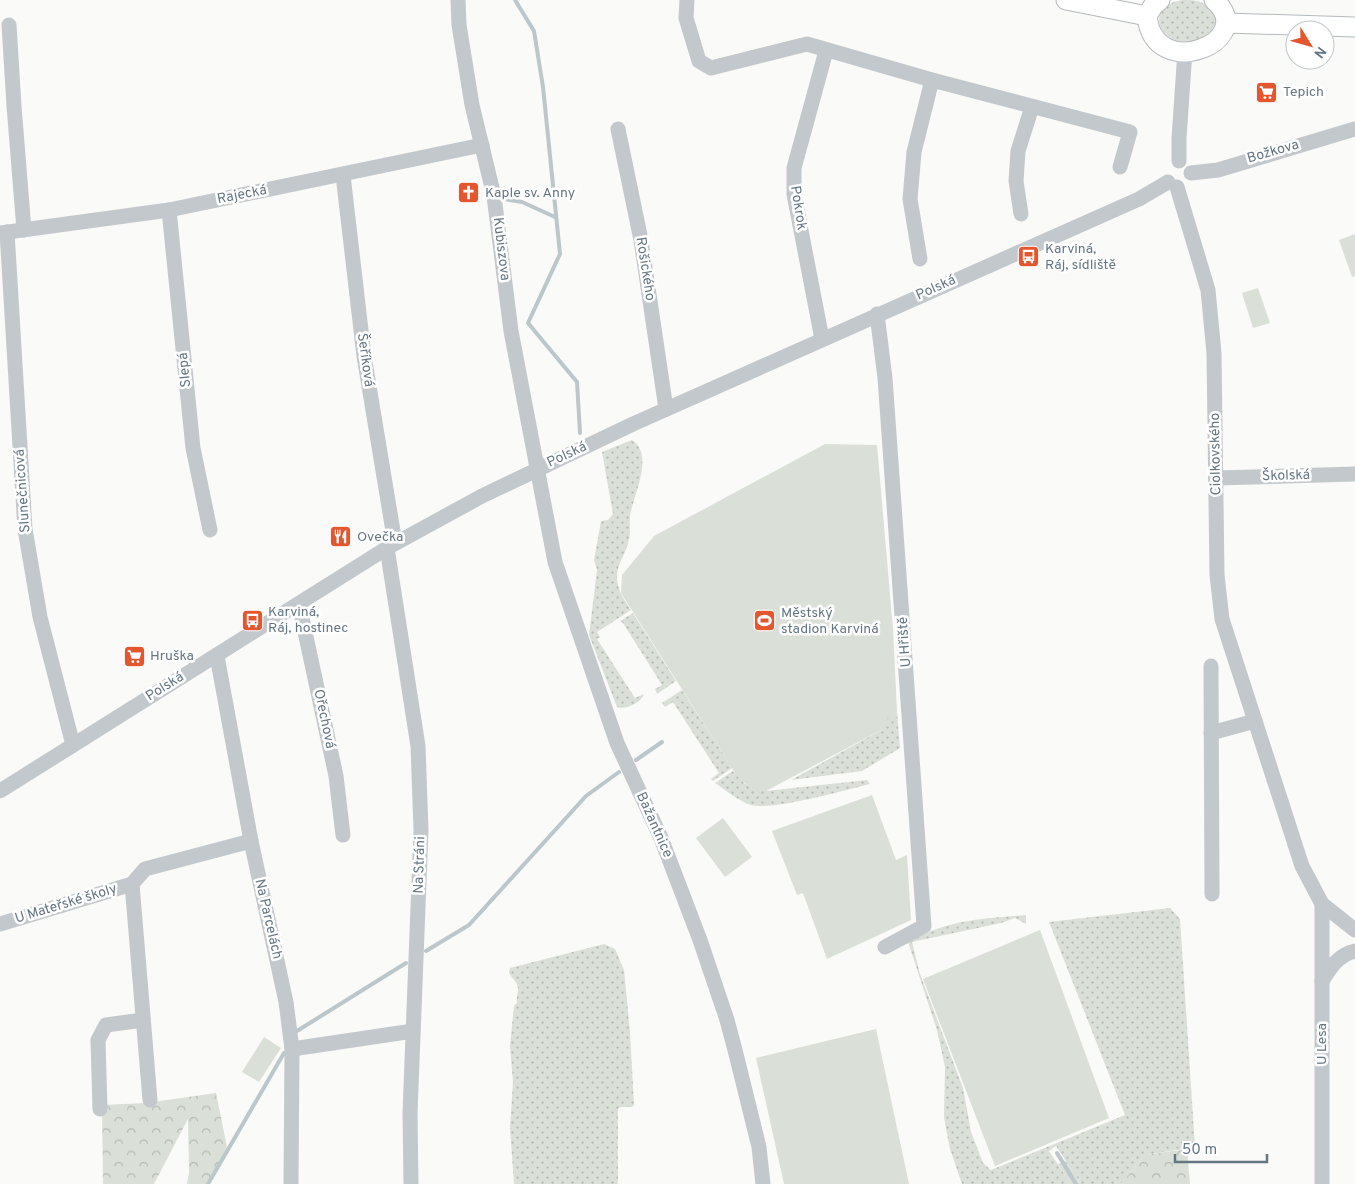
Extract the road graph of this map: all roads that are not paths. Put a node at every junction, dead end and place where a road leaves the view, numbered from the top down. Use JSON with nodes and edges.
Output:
{"nodes":[{"id":1,"x":458,"y":0,"type":"edge"},
{"id":2,"x":687,"y":0,"type":"edge"},
{"id":3,"x":1066,"y":0,"type":"edge"},
{"id":4,"x":1160,"y":0,"type":"edge"},
{"id":5,"x":1214,"y":0,"type":"edge"},
{"id":6,"x":1147,"y":16,"type":"junction"},
{"id":7,"x":1226,"y":23,"type":"junction"},
{"id":8,"x":9,"y":25,"type":"dead end"},
{"id":9,"x":1355,"y":26,"type":"edge"},
{"id":10,"x":826,"y":50,"type":"junction"},
{"id":11,"x":1185,"y":51,"type":"junction"},
{"id":12,"x":932,"y":80,"type":"junction"},
{"id":13,"x":1032,"y":107,"type":"junction"},
{"id":14,"x":618,"y":129,"type":"dead end"},
{"id":15,"x":1355,"y":129,"type":"edge"},
{"id":16,"x":482,"y":145,"type":"junction"},
{"id":17,"x":1179,"y":161,"type":"junction"},
{"id":18,"x":1120,"y":167,"type":"dead end"},
{"id":19,"x":1191,"y":173,"type":"junction"},
{"id":20,"x":343,"y":175,"type":"junction"},
{"id":21,"x":1173,"y":184,"type":"junction"},
{"id":22,"x":169,"y":210,"type":"junction"},
{"id":23,"x":1021,"y":214,"type":"dead end"},
{"id":24,"x":24,"y":230,"type":"junction"},
{"id":25,"x":4,"y":233,"type":"edge"},
{"id":26,"x":920,"y":259,"type":"dead end"},
{"id":27,"x":877,"y":314,"type":"junction"},
{"id":28,"x":822,"y":339,"type":"junction"},
{"id":29,"x":666,"y":409,"type":"junction"},
{"id":30,"x":536,"y":469,"type":"junction"},
{"id":31,"x":1355,"y":474,"type":"edge"},
{"id":32,"x":1216,"y":478,"type":"junction"},
{"id":33,"x":210,"y":530,"type":"dead end"},
{"id":34,"x":391,"y":546,"type":"junction"},
{"id":35,"x":299,"y":604,"type":"junction"},
{"id":36,"x":217,"y":656,"type":"junction"},
{"id":37,"x":1211,"y":666,"type":"dead end"},
{"id":38,"x":1255,"y":721,"type":"junction"},
{"id":39,"x":1211,"y":733,"type":"junction"},
{"id":40,"x":73,"y":745,"type":"junction"},
{"id":41,"x":0,"y":791,"type":"edge"},
{"id":42,"x":343,"y":835,"type":"dead end"},
{"id":43,"x":251,"y":841,"type":"junction"},
{"id":44,"x":132,"y":884,"type":"junction"},
{"id":45,"x":1212,"y":894,"type":"dead end"},
{"id":46,"x":1322,"y":904,"type":"junction"},
{"id":47,"x":0,"y":924,"type":"edge"},
{"id":48,"x":1355,"y":930,"type":"edge"},
{"id":49,"x":885,"y":947,"type":"dead end"},
{"id":50,"x":1355,"y":951,"type":"edge"},
{"id":51,"x":1321,"y":982,"type":"junction"},
{"id":52,"x":143,"y":1020,"type":"junction"},
{"id":53,"x":413,"y":1032,"type":"junction"},
{"id":54,"x":292,"y":1049,"type":"junction"},
{"id":55,"x":150,"y":1100,"type":"dead end"},
{"id":56,"x":100,"y":1109,"type":"dead end"},
{"id":57,"x":291,"y":1184,"type":"edge"},
{"id":58,"x":411,"y":1184,"type":"edge"},
{"id":59,"x":763,"y":1184,"type":"edge"},
{"id":60,"x":1322,"y":1184,"type":"edge"}],
"edges":[{"from":1,"to":16,"type":"street","name":"Kubiszova"},
{"from":2,"to":10,"type":"street"},
{"from":3,"to":6,"type":"main road"},
{"from":4,"to":6,"type":"main road"},
{"from":5,"to":7,"type":"main road"},
{"from":6,"to":11,"type":"main road"},
{"from":7,"to":9,"type":"main road"},
{"from":7,"to":11,"type":"main road"},
{"from":8,"to":24,"type":"street"},
{"from":10,"to":12,"type":"street"},
{"from":10,"to":28,"type":"street","name":"Pokrok"},
{"from":11,"to":17,"type":"street"},
{"from":12,"to":13,"type":"street"},
{"from":12,"to":26,"type":"street"},
{"from":13,"to":18,"type":"street"},
{"from":13,"to":23,"type":"street"},
{"from":14,"to":29,"type":"street","name":"Rošického"},
{"from":15,"to":19,"type":"street","name":"Božkova"},
{"from":16,"to":20,"type":"street","name":"Rajecká"},
{"from":16,"to":30,"type":"street","name":"Kubiszova"},
{"from":17,"to":19,"type":"street"},
{"from":17,"to":21,"type":"street"},
{"from":19,"to":21,"type":"street"},
{"from":20,"to":22,"type":"street","name":"Rajecká"},
{"from":20,"to":34,"type":"street","name":"Šeříková"},
{"from":21,"to":27,"type":"street","name":"Polská"},
{"from":21,"to":32,"type":"street","name":"Ciolkovského"},
{"from":22,"to":24,"type":"street","name":"Rajecká"},
{"from":22,"to":33,"type":"street","name":"Slepá"},
{"from":24,"to":25,"type":"street","name":"Rajecká"},
{"from":25,"to":40,"type":"street","name":"Slunečnicová"},
{"from":27,"to":28,"type":"street","name":"Polská"},
{"from":27,"to":49,"type":"street","name":"U Hřiště"},
{"from":28,"to":29,"type":"street","name":"Polská"},
{"from":29,"to":30,"type":"street","name":"Polská"},
{"from":30,"to":34,"type":"street","name":"Polská"},
{"from":30,"to":59,"type":"street","name":"Bažantnice"},
{"from":31,"to":32,"type":"street","name":"Školská"},
{"from":32,"to":38,"type":"street","name":"Ciolkovského"},
{"from":34,"to":35,"type":"street","name":"Polská"},
{"from":34,"to":53,"type":"street","name":"Na Stráni"},
{"from":35,"to":36,"type":"street","name":"Polská"},
{"from":35,"to":42,"type":"street","name":"Ořechová"},
{"from":36,"to":40,"type":"street","name":"Polská"},
{"from":36,"to":43,"type":"street","name":"Na Parcelách"},
{"from":37,"to":39,"type":"street"},
{"from":38,"to":39,"type":"street"},
{"from":38,"to":46,"type":"street","name":"Ciolkovského"},
{"from":39,"to":45,"type":"street"},
{"from":40,"to":41,"type":"street","name":"Polská"},
{"from":43,"to":44,"type":"street","name":"U Mateřské školy"},
{"from":43,"to":54,"type":"street","name":"Na Parcelách"},
{"from":44,"to":47,"type":"street","name":"U Mateřské školy"},
{"from":44,"to":52,"type":"street","name":"U Mateřské školy"},
{"from":46,"to":48,"type":"street","name":"Ciolkovského"},
{"from":46,"to":51,"type":"street","name":"U Lesa"},
{"from":50,"to":51,"type":"street"},
{"from":51,"to":60,"type":"street","name":"U Lesa"},
{"from":52,"to":55,"type":"street","name":"U Mateřské školy"},
{"from":52,"to":56,"type":"street"},
{"from":53,"to":54,"type":"street"},
{"from":53,"to":58,"type":"street","name":"Na Stráni"},
{"from":54,"to":57,"type":"street","name":"Na Parcelách"}]}
